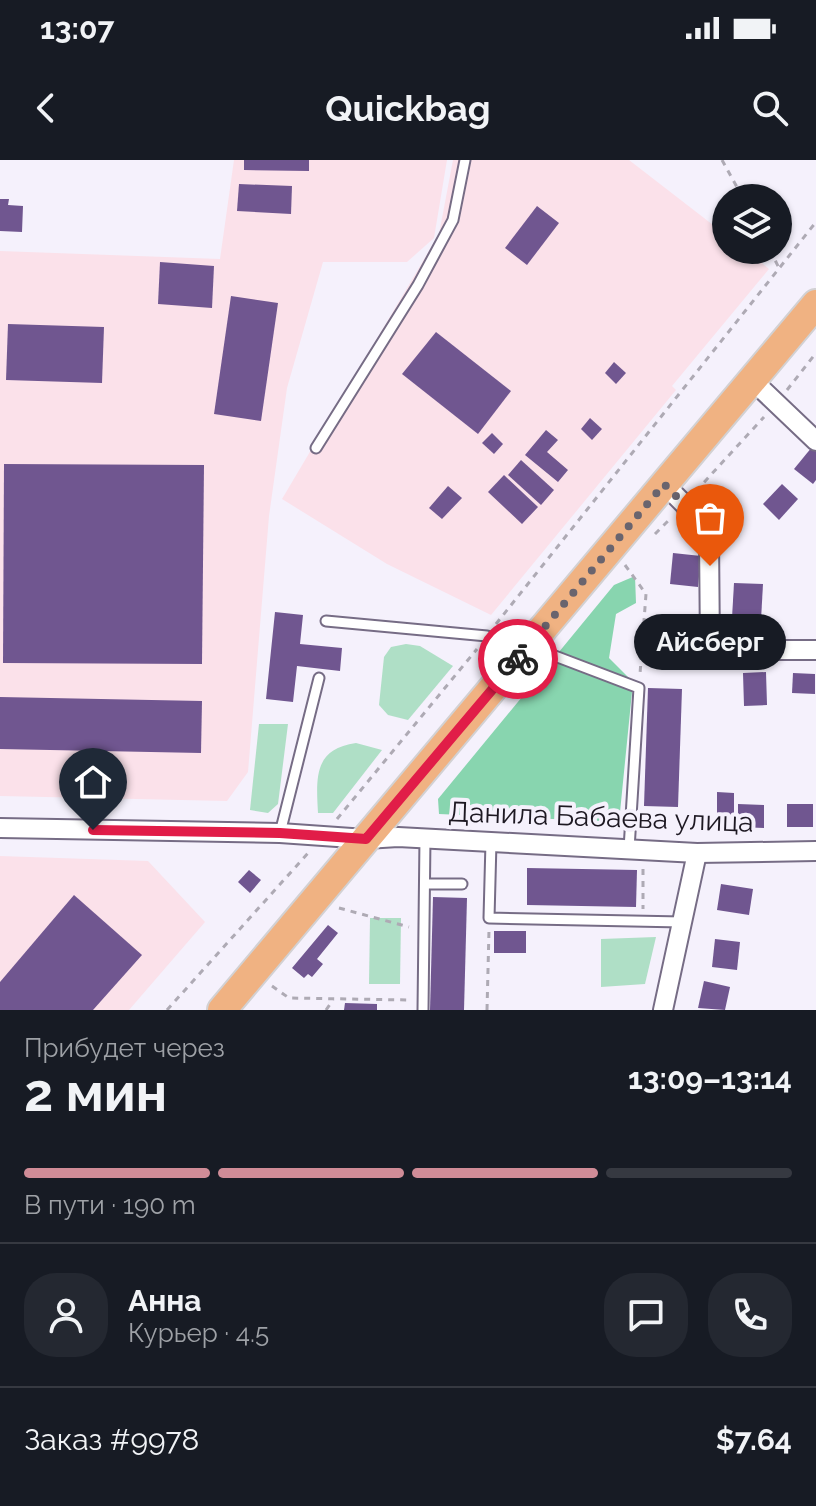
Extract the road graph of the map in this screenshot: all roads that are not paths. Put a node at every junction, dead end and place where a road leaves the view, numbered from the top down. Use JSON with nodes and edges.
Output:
{"nodes":[{"id":1,"x":465,"y":160,"type":"edge"},
{"id":2,"x":816,"y":304,"type":"edge"},
{"id":3,"x":752,"y":380,"type":"junction"},
{"id":4,"x":816,"y":441,"type":"edge"},
{"id":5,"x":316,"y":448,"type":"dead end"},
{"id":6,"x":674,"y":494,"type":"junction"},
{"id":7,"x":326,"y":621,"type":"dead end"},
{"id":8,"x":529,"y":645,"type":"junction"},
{"id":9,"x":816,"y":650,"type":"edge"},
{"id":10,"x":319,"y":678,"type":"dead end"},
{"id":11,"x":0,"y":828,"type":"edge"},
{"id":12,"x":280,"y":833,"type":"junction"},
{"id":13,"x":425,"y":838,"type":"junction"},
{"id":14,"x":366,"y":839,"type":"junction"},
{"id":15,"x":491,"y":842,"type":"junction"},
{"id":16,"x":636,"y":849,"type":"junction"},
{"id":17,"x":816,"y":851,"type":"edge"},
{"id":18,"x":697,"y":853,"type":"junction"},
{"id":19,"x":425,"y":884,"type":"junction"},
{"id":20,"x":462,"y":884,"type":"dead end"},
{"id":21,"x":682,"y":922,"type":"junction"},
{"id":22,"x":424,"y":1005,"type":"edge"},
{"id":23,"x":222,"y":1010,"type":"edge"},
{"id":24,"x":663,"y":1010,"type":"edge"}],
"edges":[{"from":1,"to":5,"type":"lane"},
{"from":2,"to":3,"type":"main road"},
{"from":3,"to":4,"type":"street"},
{"from":3,"to":6,"type":"main road"},
{"from":6,"to":8,"type":"main road"},
{"from":6,"to":9,"type":"street"},
{"from":7,"to":8,"type":"lane"},
{"from":8,"to":14,"type":"main road"},
{"from":8,"to":16,"type":"lane"},
{"from":10,"to":12,"type":"lane"},
{"from":11,"to":12,"type":"street","name":"Данила Бабаева улица"},
{"from":12,"to":14,"type":"street","name":"Данила Бабаева улица"},
{"from":13,"to":14,"type":"street","name":"Данила Бабаева улица"},
{"from":13,"to":15,"type":"street","name":"Данила Бабаева улица"},
{"from":13,"to":19,"type":"lane"},
{"from":14,"to":23,"type":"main road"},
{"from":15,"to":16,"type":"street","name":"Данила Бабаева улица"},
{"from":15,"to":21,"type":"lane"},
{"from":16,"to":18,"type":"street","name":"Данила Бабаева улица"},
{"from":17,"to":18,"type":"street","name":"Данила Бабаева улица"},
{"from":18,"to":21,"type":"street"},
{"from":19,"to":20,"type":"lane"},
{"from":19,"to":22,"type":"lane"},
{"from":21,"to":24,"type":"street"}]}
